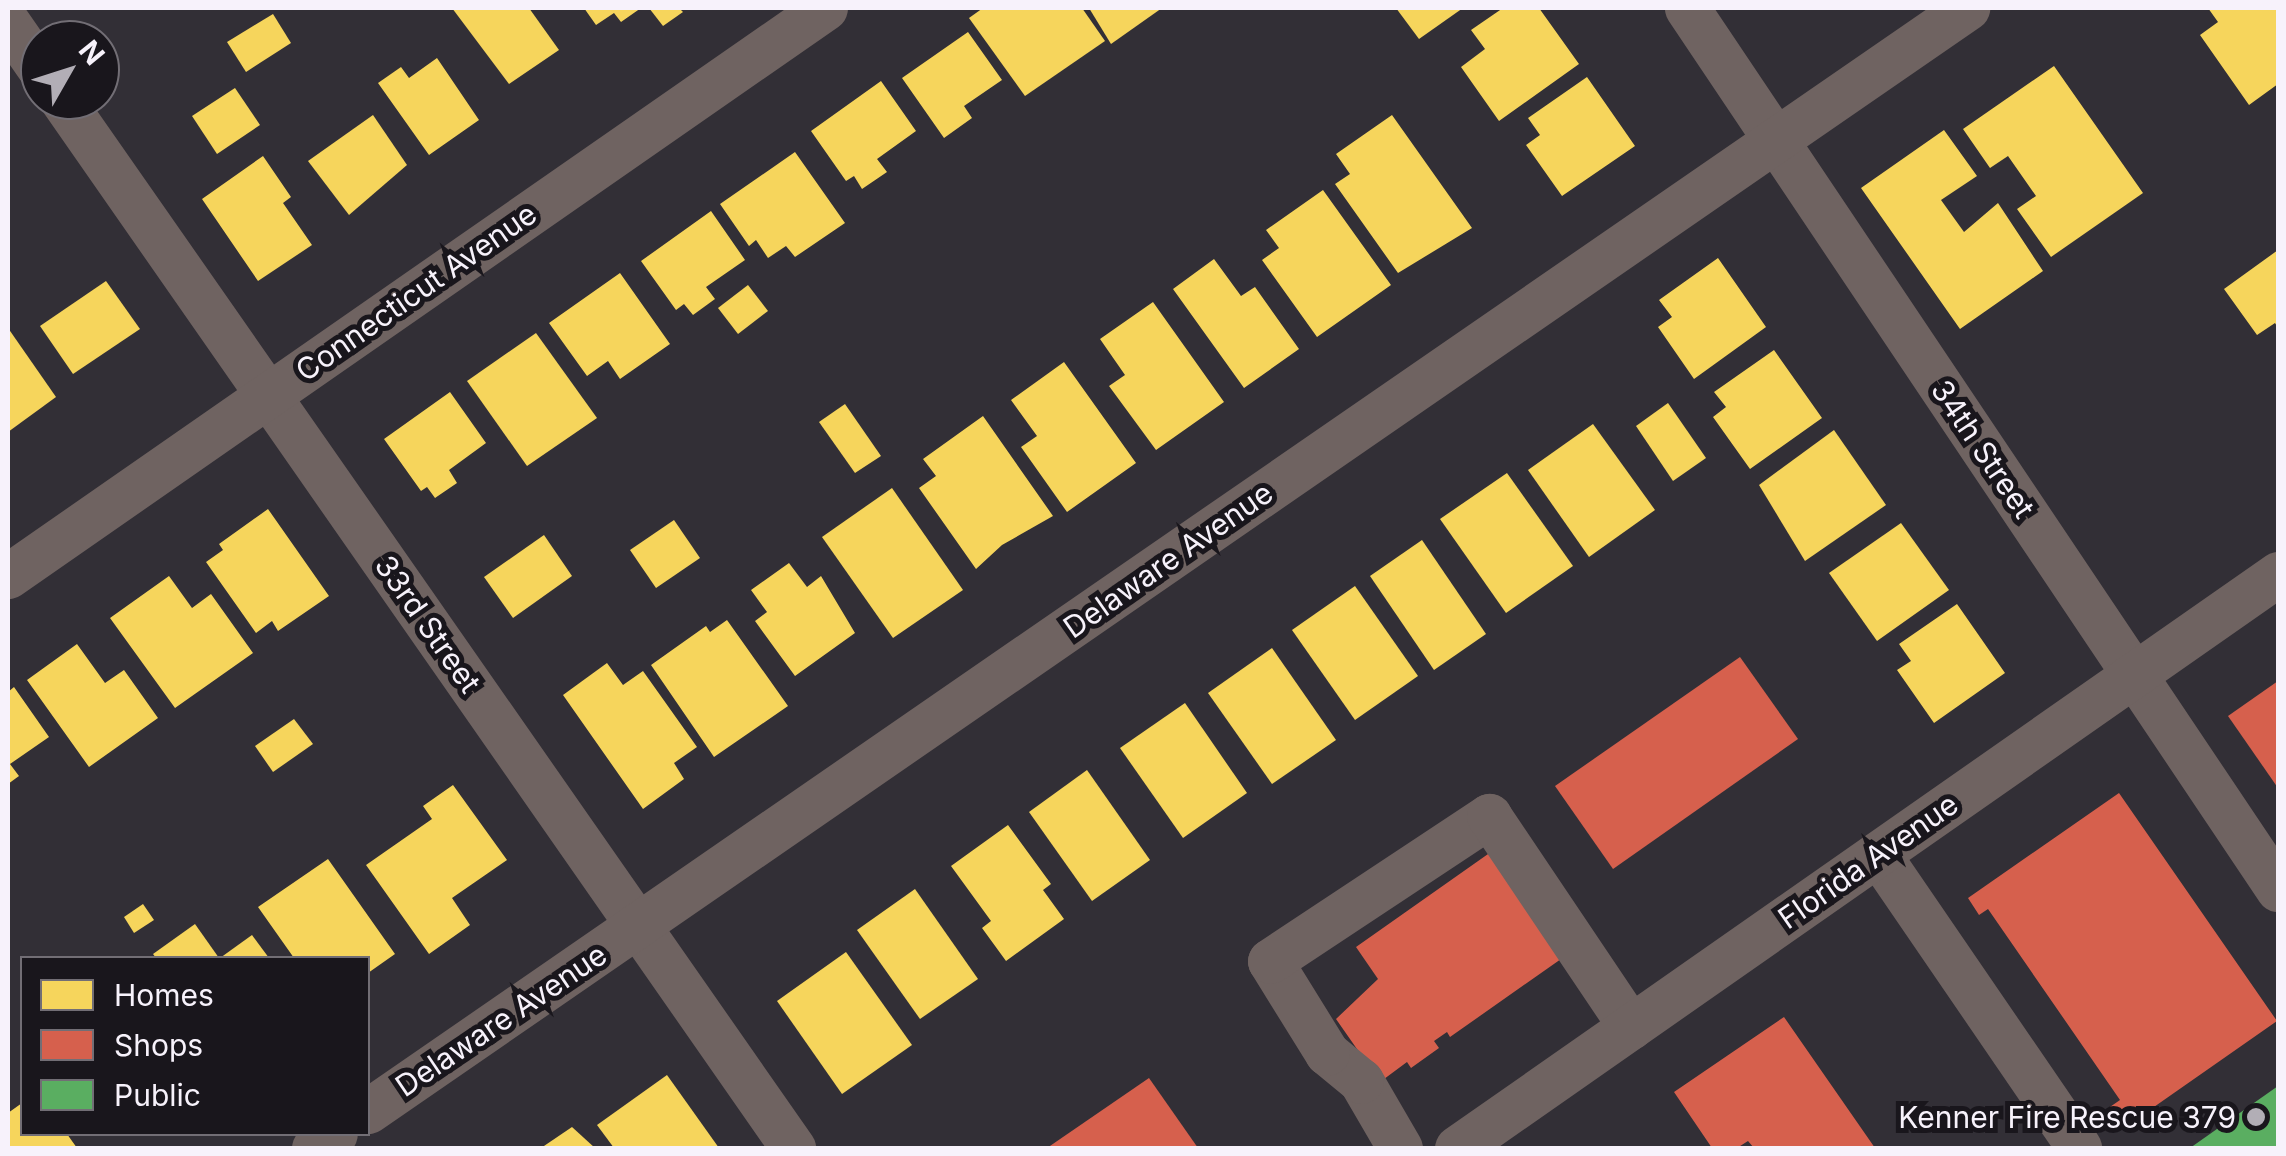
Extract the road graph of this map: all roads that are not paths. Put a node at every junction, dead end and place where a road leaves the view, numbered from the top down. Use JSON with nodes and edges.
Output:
{"nodes":[{"id":1,"x":824,"y":8,"type":"edge"},
{"id":2,"x":1688,"y":8,"type":"edge"},
{"id":3,"x":1967,"y":8,"type":"edge"},
{"id":4,"x":76,"y":120,"type":"edge"},
{"id":5,"x":1777,"y":141,"type":"junction"},
{"id":6,"x":268,"y":395,"type":"junction"},
{"id":7,"x":2278,"y":574,"type":"edge"},
{"id":8,"x":8,"y":576,"type":"edge"},
{"id":9,"x":2134,"y":675,"type":"junction"},
{"id":10,"x":1878,"y":854,"type":"junction"},
{"id":11,"x":2278,"y":889,"type":"edge"},
{"id":12,"x":639,"y":925,"type":"junction"},
{"id":13,"x":1631,"y":1027,"type":"junction"},
{"id":14,"x":370,"y":1111,"type":"edge"},
{"id":15,"x":793,"y":1148,"type":"edge"},
{"id":16,"x":1400,"y":1148,"type":"edge"},
{"id":17,"x":1456,"y":1148,"type":"edge"},
{"id":18,"x":2079,"y":1148,"type":"edge"}],
"edges":[{"from":1,"to":6,"type":"street","name":"Connecticut Avenue"},
{"from":2,"to":5,"type":"street","name":"34th Street"},
{"from":3,"to":5,"type":"street","name":"Delaware Avenue"},
{"from":4,"to":6,"type":"street","name":"33rd Street"},
{"from":5,"to":9,"type":"street","name":"34th Street"},
{"from":5,"to":12,"type":"street","name":"Delaware Avenue"},
{"from":6,"to":8,"type":"street","name":"Connecticut Avenue"},
{"from":6,"to":12,"type":"street","name":"33rd Street"},
{"from":7,"to":9,"type":"street","name":"Florida Avenue"},
{"from":9,"to":10,"type":"street","name":"Florida Avenue"},
{"from":9,"to":11,"type":"street","name":"34th Street"},
{"from":10,"to":13,"type":"street","name":"Florida Avenue"},
{"from":10,"to":18,"type":"street"},
{"from":12,"to":14,"type":"street","name":"Delaware Avenue"},
{"from":12,"to":15,"type":"street","name":"33rd Street"},
{"from":13,"to":16,"type":"street"},
{"from":13,"to":17,"type":"street","name":"Florida Avenue"}]}
